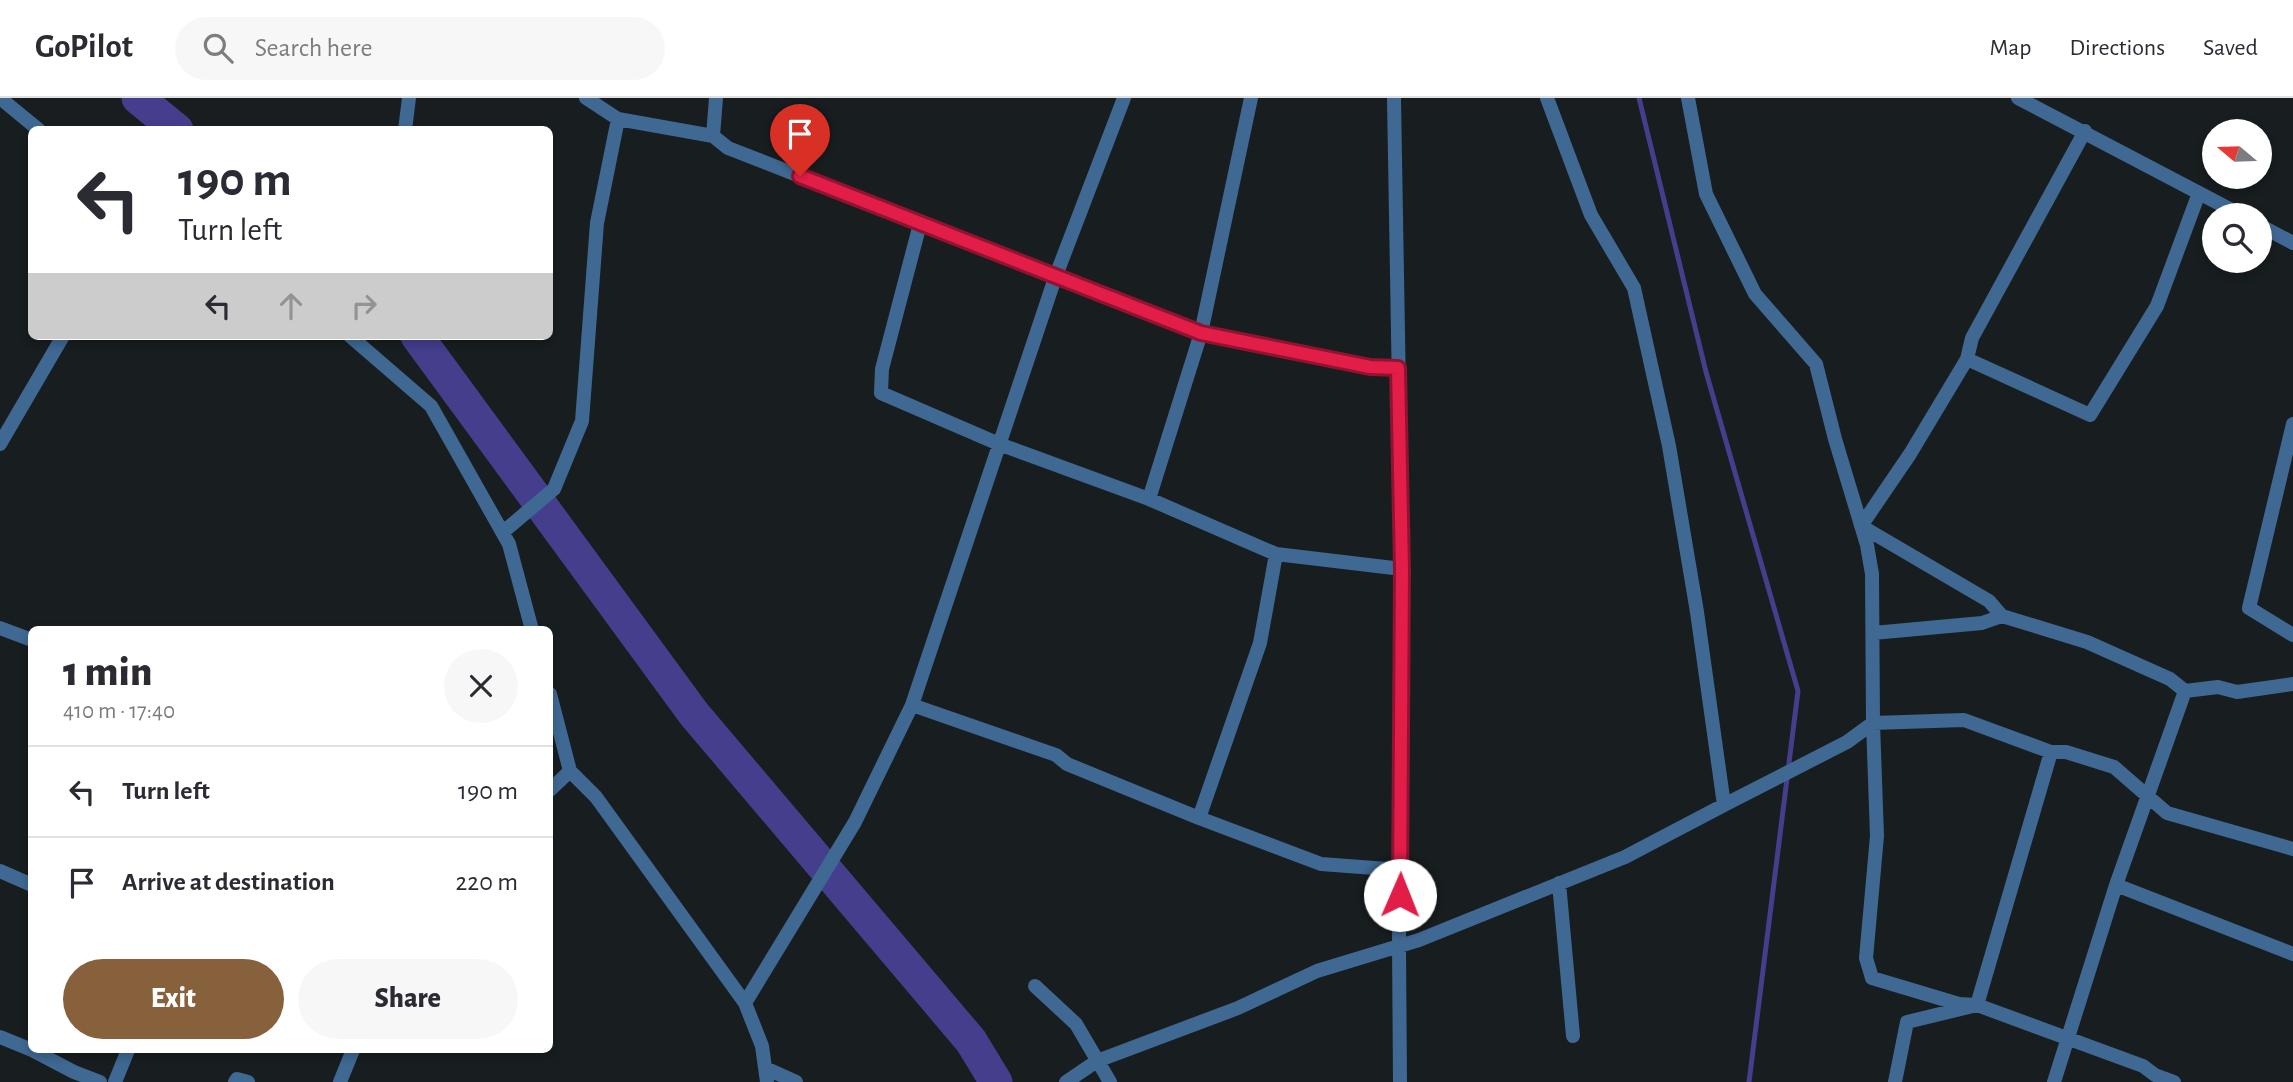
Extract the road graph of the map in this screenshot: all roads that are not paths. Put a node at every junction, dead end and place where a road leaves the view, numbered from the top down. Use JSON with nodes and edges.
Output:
{"nodes":[{"id":1,"x":0,"y":98,"type":"edge"},
{"id":2,"x":409,"y":98,"type":"edge"},
{"id":3,"x":586,"y":98,"type":"edge"},
{"id":4,"x":716,"y":98,"type":"edge"},
{"id":5,"x":1124,"y":98,"type":"edge"},
{"id":6,"x":1251,"y":98,"type":"edge"},
{"id":7,"x":1394,"y":98,"type":"edge"},
{"id":8,"x":1547,"y":98,"type":"edge"},
{"id":9,"x":1688,"y":98,"type":"edge"},
{"id":10,"x":2018,"y":98,"type":"edge"},
{"id":11,"x":618,"y":119,"type":"junction"},
{"id":12,"x":34,"y":126,"type":"edge"},
{"id":13,"x":406,"y":126,"type":"edge"},
{"id":14,"x":2085,"y":131,"type":"junction"},
{"id":15,"x":713,"y":136,"type":"junction"},
{"id":16,"x":2199,"y":193,"type":"junction"},
{"id":17,"x":2218,"y":203,"type":"edge"},
{"id":18,"x":920,"y":224,"type":"junction"},
{"id":19,"x":2272,"y":232,"type":"edge"},
{"id":20,"x":2293,"y":243,"type":"edge"},
{"id":21,"x":1055,"y":278,"type":"junction"},
{"id":22,"x":1201,"y":333,"type":"junction"},
{"id":23,"x":61,"y":340,"type":"edge"},
{"id":24,"x":358,"y":340,"type":"edge"},
{"id":25,"x":1967,"y":359,"type":"junction"},
{"id":26,"x":1398,"y":368,"type":"junction"},
{"id":27,"x":2293,"y":424,"type":"edge"},
{"id":28,"x":0,"y":444,"type":"edge"},
{"id":29,"x":999,"y":444,"type":"junction"},
{"id":30,"x":1149,"y":499,"type":"junction"},
{"id":31,"x":1861,"y":526,"type":"junction"},
{"id":32,"x":503,"y":532,"type":"junction"},
{"id":33,"x":1276,"y":554,"type":"junction"},
{"id":34,"x":1402,"y":569,"type":"junction"},
{"id":35,"x":2002,"y":616,"type":"junction"},
{"id":36,"x":532,"y":626,"type":"edge"},
{"id":37,"x":0,"y":628,"type":"edge"},
{"id":38,"x":1873,"y":633,"type":"junction"},
{"id":39,"x":2293,"y":635,"type":"edge"},
{"id":40,"x":28,"y":638,"type":"edge"},
{"id":41,"x":2293,"y":684,"type":"edge"},
{"id":42,"x":2185,"y":691,"type":"junction"},
{"id":43,"x":912,"y":705,"type":"junction"},
{"id":44,"x":553,"y":706,"type":"edge"},
{"id":45,"x":1873,"y":723,"type":"junction"},
{"id":46,"x":2051,"y":752,"type":"junction"},
{"id":47,"x":570,"y":771,"type":"junction"},
{"id":48,"x":553,"y":787,"type":"edge"},
{"id":49,"x":2147,"y":794,"type":"junction"},
{"id":50,"x":1724,"y":805,"type":"junction"},
{"id":51,"x":1199,"y":818,"type":"junction"},
{"id":52,"x":2293,"y":849,"type":"edge"},
{"id":53,"x":1401,"y":870,"type":"junction"},
{"id":54,"x":0,"y":871,"type":"edge"},
{"id":55,"x":28,"y":883,"type":"edge"},
{"id":56,"x":1559,"y":883,"type":"junction"},
{"id":57,"x":2116,"y":885,"type":"junction"},
{"id":58,"x":1399,"y":946,"type":"junction"},
{"id":59,"x":2293,"y":954,"type":"edge"},
{"id":60,"x":1035,"y":986,"type":"dead end"},
{"id":61,"x":746,"y":1003,"type":"junction"},
{"id":62,"x":1977,"y":1005,"type":"junction"},
{"id":63,"x":1573,"y":1036,"type":"dead end"},
{"id":64,"x":0,"y":1037,"type":"edge"},
{"id":65,"x":2067,"y":1040,"type":"junction"},
{"id":66,"x":28,"y":1048,"type":"edge"},
{"id":67,"x":38,"y":1053,"type":"edge"},
{"id":68,"x":127,"y":1053,"type":"edge"},
{"id":69,"x":351,"y":1053,"type":"edge"},
{"id":70,"x":1097,"y":1062,"type":"junction"},
{"id":71,"x":766,"y":1075,"type":"edge"},
{"id":72,"x":2154,"y":1079,"type":"edge"},
{"id":73,"x":100,"y":1082,"type":"edge"},
{"id":74,"x":115,"y":1082,"type":"edge"},
{"id":75,"x":235,"y":1082,"type":"edge"},
{"id":76,"x":248,"y":1082,"type":"edge"},
{"id":77,"x":340,"y":1082,"type":"edge"},
{"id":78,"x":796,"y":1082,"type":"edge"},
{"id":79,"x":1066,"y":1082,"type":"edge"},
{"id":80,"x":1110,"y":1082,"type":"edge"},
{"id":81,"x":1400,"y":1082,"type":"edge"},
{"id":82,"x":1895,"y":1082,"type":"edge"},
{"id":83,"x":2054,"y":1082,"type":"edge"},
{"id":84,"x":2174,"y":1082,"type":"edge"}],
"edges":[{"from":1,"to":12,"type":"street"},
{"from":2,"to":13,"type":"street"},
{"from":3,"to":11,"type":"street"},
{"from":4,"to":15,"type":"street"},
{"from":5,"to":21,"type":"street"},
{"from":6,"to":22,"type":"street"},
{"from":7,"to":26,"type":"street"},
{"from":8,"to":50,"type":"street"},
{"from":9,"to":31,"type":"street"},
{"from":10,"to":14,"type":"street"},
{"from":11,"to":15,"type":"street"},
{"from":11,"to":32,"type":"street"},
{"from":14,"to":16,"type":"street"},
{"from":14,"to":25,"type":"street"},
{"from":15,"to":18,"type":"street"},
{"from":16,"to":17,"type":"street"},
{"from":16,"to":25,"type":"street"},
{"from":18,"to":21,"type":"street"},
{"from":18,"to":29,"type":"street"},
{"from":19,"to":20,"type":"street"},
{"from":21,"to":22,"type":"street"},
{"from":21,"to":29,"type":"street"},
{"from":22,"to":26,"type":"street"},
{"from":22,"to":30,"type":"street"},
{"from":23,"to":28,"type":"street"},
{"from":24,"to":32,"type":"street"},
{"from":25,"to":31,"type":"street"},
{"from":26,"to":34,"type":"street"},
{"from":27,"to":39,"type":"street"},
{"from":29,"to":30,"type":"street"},
{"from":29,"to":43,"type":"street"},
{"from":30,"to":33,"type":"street"},
{"from":31,"to":35,"type":"street"},
{"from":31,"to":38,"type":"street"},
{"from":32,"to":36,"type":"street"},
{"from":33,"to":34,"type":"street"},
{"from":33,"to":51,"type":"street"},
{"from":34,"to":53,"type":"street"},
{"from":35,"to":38,"type":"street"},
{"from":35,"to":42,"type":"street"},
{"from":37,"to":40,"type":"street"},
{"from":38,"to":45,"type":"street"},
{"from":41,"to":42,"type":"street"},
{"from":42,"to":49,"type":"street"},
{"from":43,"to":51,"type":"street"},
{"from":43,"to":61,"type":"street"},
{"from":44,"to":47,"type":"street"},
{"from":45,"to":46,"type":"street"},
{"from":45,"to":50,"type":"street"},
{"from":45,"to":62,"type":"street"},
{"from":46,"to":49,"type":"street"},
{"from":46,"to":62,"type":"street"},
{"from":47,"to":48,"type":"street"},
{"from":47,"to":61,"type":"street"},
{"from":49,"to":52,"type":"street"},
{"from":49,"to":57,"type":"street"},
{"from":50,"to":56,"type":"street"},
{"from":51,"to":53,"type":"street"},
{"from":53,"to":58,"type":"street"},
{"from":54,"to":55,"type":"street"},
{"from":56,"to":58,"type":"street"},
{"from":56,"to":63,"type":"street"},
{"from":57,"to":59,"type":"street"},
{"from":57,"to":65,"type":"street"},
{"from":58,"to":70,"type":"street"},
{"from":58,"to":81,"type":"street"},
{"from":60,"to":70,"type":"street"},
{"from":61,"to":71,"type":"street"},
{"from":62,"to":65,"type":"street"},
{"from":62,"to":82,"type":"street"},
{"from":64,"to":66,"type":"street"},
{"from":65,"to":72,"type":"street"},
{"from":65,"to":83,"type":"street"},
{"from":67,"to":73,"type":"street"},
{"from":68,"to":74,"type":"street"},
{"from":69,"to":77,"type":"street"},
{"from":70,"to":79,"type":"street"},
{"from":70,"to":80,"type":"street"},
{"from":71,"to":78,"type":"street"},
{"from":72,"to":84,"type":"street"},
{"from":75,"to":76,"type":"street"}]}
